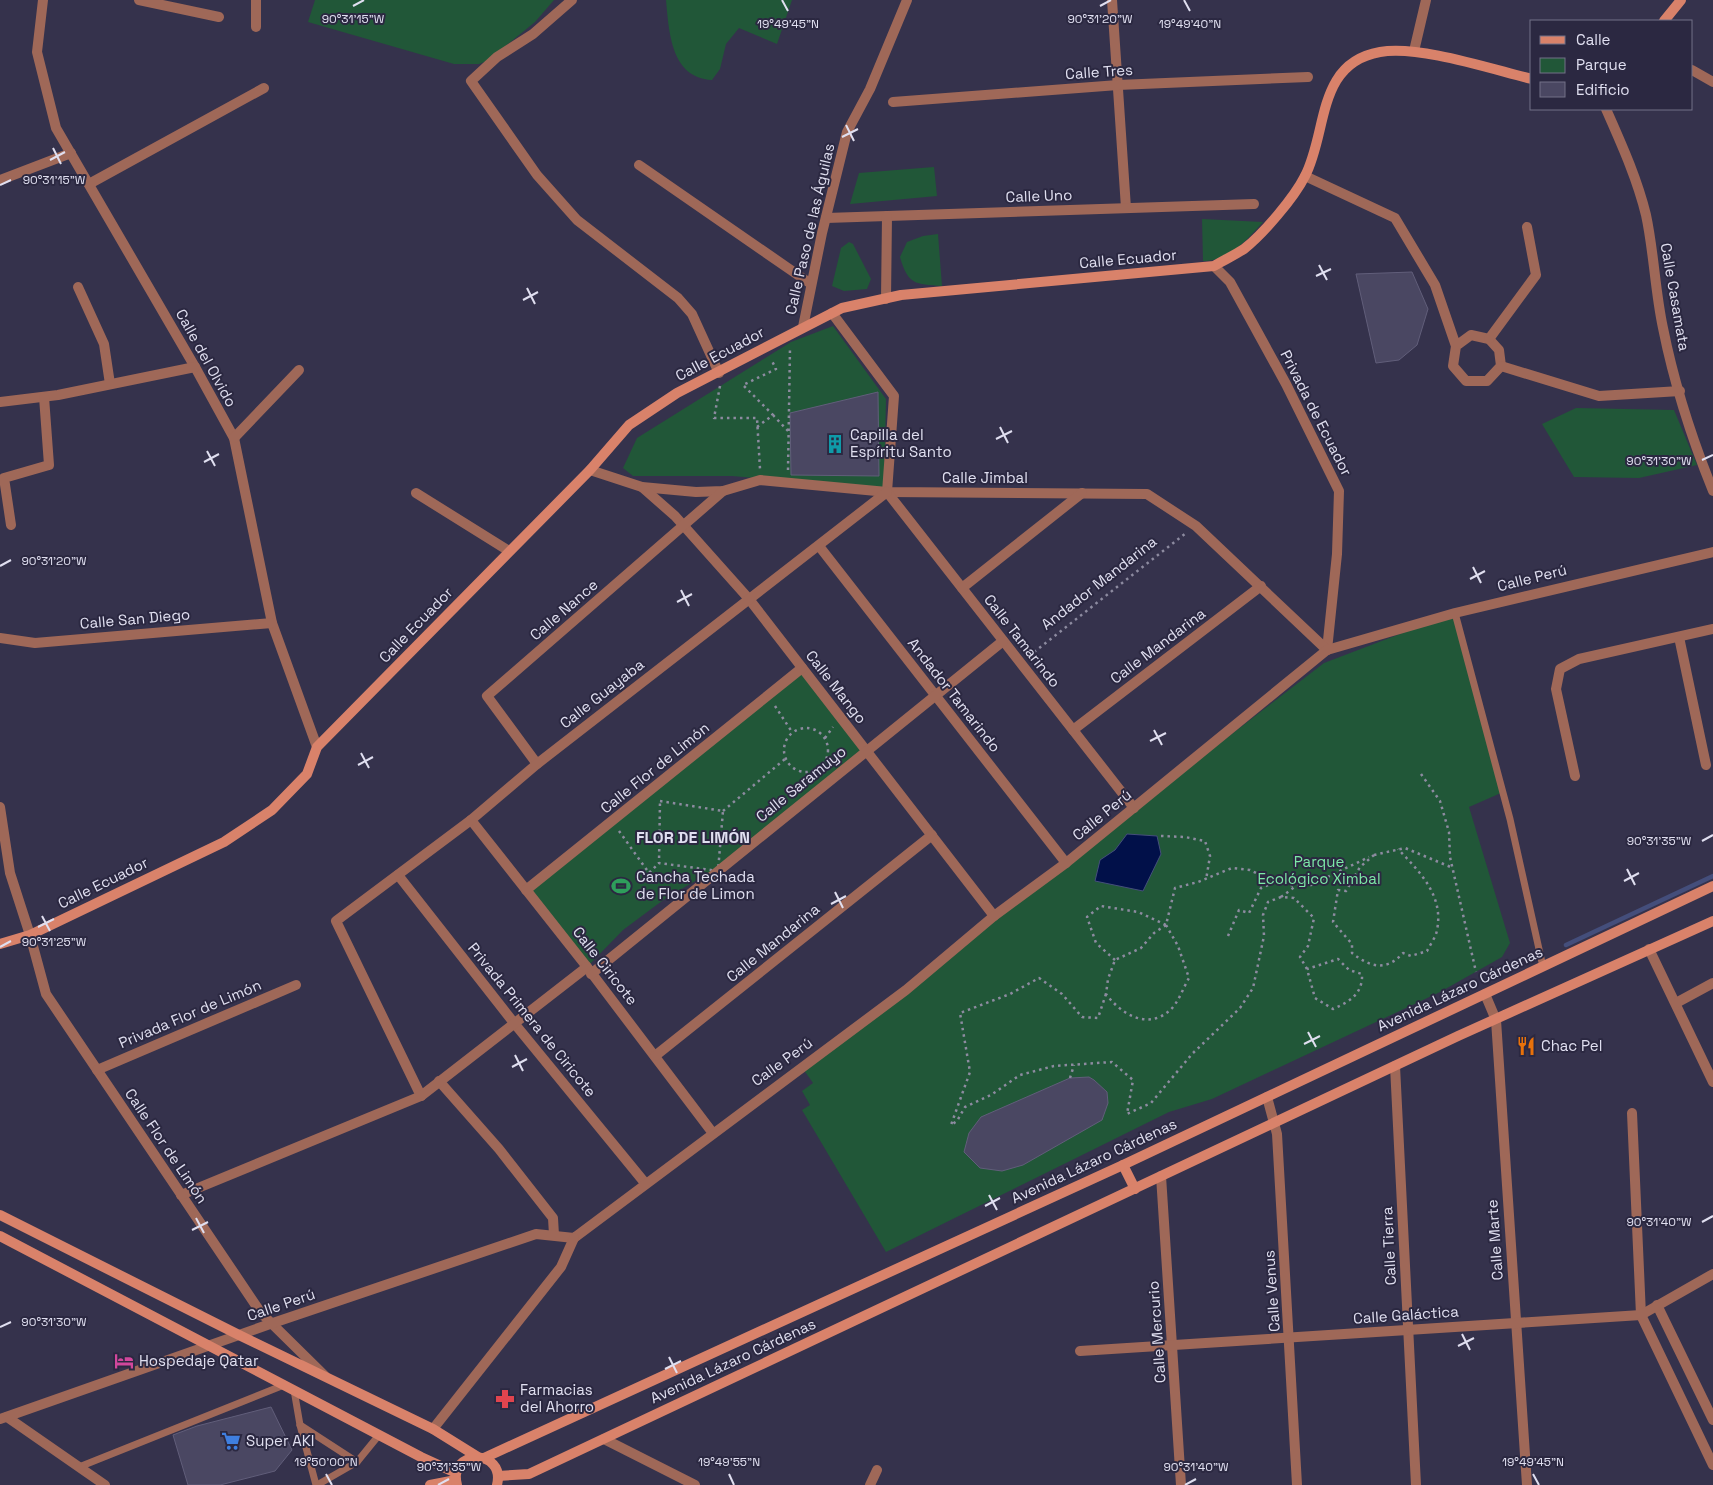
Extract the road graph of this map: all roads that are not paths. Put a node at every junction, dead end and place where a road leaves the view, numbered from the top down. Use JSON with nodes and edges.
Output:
{"nodes":[{"id":1,"x":43,"y":0,"type":"edge"},
{"id":2,"x":139,"y":0,"type":"edge"},
{"id":3,"x":256,"y":0,"type":"edge"},
{"id":4,"x":572,"y":0,"type":"edge"},
{"id":5,"x":907,"y":0,"type":"edge"},
{"id":6,"x":1112,"y":0,"type":"edge"},
{"id":7,"x":1426,"y":0,"type":"edge"},
{"id":8,"x":1681,"y":0,"type":"edge"},
{"id":9,"x":219,"y":17,"type":"dead end"},
{"id":10,"x":1665,"y":20,"type":"edge"},
{"id":11,"x":256,"y":27,"type":"dead end"},
{"id":12,"x":1414,"y":51,"type":"junction"},
{"id":13,"x":1693,"y":71,"type":"edge"},
{"id":14,"x":1308,"y":77,"type":"dead end"},
{"id":15,"x":1530,"y":79,"type":"edge"},
{"id":16,"x":1713,"y":82,"type":"edge"},
{"id":17,"x":1118,"y":85,"type":"junction"},
{"id":18,"x":264,"y":88,"type":"dead end"},
{"id":19,"x":893,"y":102,"type":"dead end"},
{"id":20,"x":1606,"y":110,"type":"edge"},
{"id":21,"x":71,"y":153,"type":"junction"},
{"id":22,"x":639,"y":165,"type":"dead end"},
{"id":23,"x":1305,"y":176,"type":"junction"},
{"id":24,"x":0,"y":180,"type":"edge"},
{"id":25,"x":89,"y":184,"type":"junction"},
{"id":26,"x":1254,"y":204,"type":"dead end"},
{"id":27,"x":1126,"y":208,"type":"junction"},
{"id":28,"x":887,"y":216,"type":"junction"},
{"id":29,"x":826,"y":218,"type":"junction"},
{"id":30,"x":1527,"y":227,"type":"dead end"},
{"id":31,"x":1214,"y":266,"type":"junction"},
{"id":32,"x":811,"y":284,"type":"junction"},
{"id":33,"x":78,"y":287,"type":"dead end"},
{"id":34,"x":886,"y":299,"type":"junction"},
{"id":35,"x":832,"y":312,"type":"junction"},
{"id":36,"x":803,"y":327,"type":"junction"},
{"id":37,"x":1489,"y":338,"type":"junction"},
{"id":38,"x":1456,"y":346,"type":"junction"},
{"id":39,"x":1501,"y":366,"type":"junction"},
{"id":40,"x":195,"y":367,"type":"junction"},
{"id":41,"x":299,"y":370,"type":"dead end"},
{"id":42,"x":720,"y":373,"type":"junction"},
{"id":43,"x":110,"y":384,"type":"junction"},
{"id":44,"x":1680,"y":391,"type":"junction"},
{"id":45,"x":44,"y":398,"type":"junction"},
{"id":46,"x":0,"y":402,"type":"edge"},
{"id":47,"x":234,"y":438,"type":"junction"},
{"id":48,"x":590,"y":470,"type":"junction"},
{"id":49,"x":642,"y":487,"type":"junction"},
{"id":50,"x":723,"y":491,"type":"junction"},
{"id":51,"x":1713,"y":491,"type":"edge"},
{"id":52,"x":887,"y":492,"type":"junction"},
{"id":53,"x":416,"y":493,"type":"dead end"},
{"id":54,"x":1082,"y":493,"type":"junction"},
{"id":55,"x":11,"y":525,"type":"dead end"},
{"id":56,"x":683,"y":526,"type":"junction"},
{"id":57,"x":819,"y":546,"type":"junction"},
{"id":58,"x":509,"y":551,"type":"junction"},
{"id":59,"x":1713,"y":552,"type":"edge"},
{"id":60,"x":1261,"y":586,"type":"junction"},
{"id":61,"x":962,"y":588,"type":"junction"},
{"id":62,"x":749,"y":599,"type":"junction"},
{"id":63,"x":1455,"y":612,"type":"junction"},
{"id":64,"x":272,"y":623,"type":"junction"},
{"id":65,"x":1713,"y":629,"type":"edge"},
{"id":66,"x":1679,"y":637,"type":"junction"},
{"id":67,"x":0,"y":638,"type":"edge"},
{"id":68,"x":1003,"y":641,"type":"junction"},
{"id":69,"x":1327,"y":650,"type":"junction"},
{"id":70,"x":802,"y":668,"type":"junction"},
{"id":71,"x":934,"y":695,"type":"junction"},
{"id":72,"x":1073,"y":730,"type":"junction"},
{"id":73,"x":317,"y":747,"type":"junction"},
{"id":74,"x":866,"y":750,"type":"junction"},
{"id":75,"x":537,"y":764,"type":"junction"},
{"id":76,"x":1706,"y":765,"type":"dead end"},
{"id":77,"x":1575,"y":776,"type":"dead end"},
{"id":78,"x":0,"y":807,"type":"edge"},
{"id":79,"x":1134,"y":808,"type":"junction"},
{"id":80,"x":471,"y":820,"type":"junction"},
{"id":81,"x":932,"y":835,"type":"junction"},
{"id":82,"x":1066,"y":863,"type":"junction"},
{"id":83,"x":398,"y":875,"type":"junction"},
{"id":84,"x":1713,"y":886,"type":"edge"},
{"id":85,"x":526,"y":890,"type":"junction"},
{"id":86,"x":994,"y":916,"type":"junction"},
{"id":87,"x":1713,"y":921,"type":"edge"},
{"id":88,"x":30,"y":935,"type":"junction"},
{"id":89,"x":0,"y":944,"type":"edge"},
{"id":90,"x":1649,"y":949,"type":"junction"},
{"id":91,"x":1542,"y":967,"type":"junction"},
{"id":92,"x":589,"y":970,"type":"junction"},
{"id":93,"x":1713,"y":984,"type":"edge"},
{"id":94,"x":296,"y":985,"type":"dead end"},
{"id":95,"x":1485,"y":994,"type":"junction"},
{"id":96,"x":1676,"y":1003,"type":"junction"},
{"id":97,"x":1496,"y":1020,"type":"junction"},
{"id":98,"x":514,"y":1023,"type":"junction"},
{"id":99,"x":655,"y":1056,"type":"junction"},
{"id":100,"x":1395,"y":1066,"type":"junction"},
{"id":101,"x":97,"y":1070,"type":"junction"},
{"id":102,"x":440,"y":1081,"type":"junction"},
{"id":103,"x":1713,"y":1081,"type":"edge"},
{"id":104,"x":420,"y":1096,"type":"junction"},
{"id":105,"x":1267,"y":1097,"type":"junction"},
{"id":106,"x":1632,"y":1113,"type":"dead end"},
{"id":107,"x":1274,"y":1124,"type":"junction"},
{"id":108,"x":712,"y":1132,"type":"junction"},
{"id":109,"x":1124,"y":1165,"type":"junction"},
{"id":110,"x":1161,"y":1176,"type":"junction"},
{"id":111,"x":645,"y":1183,"type":"junction"},
{"id":112,"x":1136,"y":1188,"type":"junction"},
{"id":113,"x":181,"y":1195,"type":"junction"},
{"id":114,"x":0,"y":1215,"type":"edge"},
{"id":115,"x":0,"y":1236,"type":"edge"},
{"id":116,"x":554,"y":1236,"type":"junction"},
{"id":117,"x":574,"y":1238,"type":"junction"},
{"id":118,"x":1713,"y":1274,"type":"edge"},
{"id":119,"x":1657,"y":1305,"type":"junction"},
{"id":120,"x":1641,"y":1315,"type":"junction"},
{"id":121,"x":1516,"y":1323,"type":"junction"},
{"id":122,"x":270,"y":1324,"type":"junction"},
{"id":123,"x":1408,"y":1330,"type":"junction"},
{"id":124,"x":239,"y":1335,"type":"junction"},
{"id":125,"x":1290,"y":1338,"type":"junction"},
{"id":126,"x":1173,"y":1345,"type":"junction"},
{"id":127,"x":211,"y":1346,"type":"junction"},
{"id":128,"x":1080,"y":1351,"type":"dead end"},
{"id":129,"x":328,"y":1378,"type":"junction"},
{"id":130,"x":284,"y":1385,"type":"junction"},
{"id":131,"x":294,"y":1390,"type":"junction"},
{"id":132,"x":4,"y":1418,"type":"edge"},
{"id":133,"x":1713,"y":1420,"type":"edge"},
{"id":134,"x":300,"y":1425,"type":"junction"},
{"id":135,"x":433,"y":1430,"type":"junction"},
{"id":136,"x":379,"y":1435,"type":"junction"},
{"id":137,"x":604,"y":1439,"type":"junction"},
{"id":138,"x":481,"y":1457,"type":"junction"},
{"id":139,"x":357,"y":1462,"type":"junction"},
{"id":140,"x":1713,"y":1465,"type":"edge"},
{"id":141,"x":79,"y":1467,"type":"junction"},
{"id":142,"x":877,"y":1470,"type":"dead end"},
{"id":143,"x":457,"y":1479,"type":"edge"},
{"id":144,"x":498,"y":1480,"type":"edge"},
{"id":145,"x":105,"y":1485,"type":"edge"},
{"id":146,"x":317,"y":1485,"type":"edge"},
{"id":147,"x":430,"y":1485,"type":"edge"},
{"id":148,"x":695,"y":1485,"type":"edge"},
{"id":149,"x":870,"y":1485,"type":"edge"},
{"id":150,"x":1181,"y":1485,"type":"edge"},
{"id":151,"x":1297,"y":1485,"type":"edge"},
{"id":152,"x":1416,"y":1485,"type":"edge"},
{"id":153,"x":1526,"y":1485,"type":"edge"}],
"edges":[{"from":1,"to":21,"type":"street","name":"Calle del Olvido"},
{"from":2,"to":9,"type":"street"},
{"from":3,"to":11,"type":"street"},
{"from":4,"to":42,"type":"street"},
{"from":5,"to":29,"type":"street","name":"Calle Paso de las Águilas"},
{"from":6,"to":17,"type":"street"},
{"from":7,"to":12,"type":"street"},
{"from":8,"to":10,"type":"main road"},
{"from":12,"to":15,"type":"main road","name":"Calle Ecuador"},
{"from":12,"to":23,"type":"main road","name":"Calle Ecuador"},
{"from":13,"to":16,"type":"street"},
{"from":14,"to":17,"type":"street","name":"Calle Tres"},
{"from":17,"to":19,"type":"street","name":"Calle Tres"},
{"from":17,"to":27,"type":"street"},
{"from":18,"to":25,"type":"street"},
{"from":20,"to":44,"type":"street","name":"Calle Casamata"},
{"from":21,"to":24,"type":"street"},
{"from":21,"to":25,"type":"street","name":"Calle del Olvido"},
{"from":22,"to":32,"type":"street"},
{"from":23,"to":31,"type":"main road","name":"Calle Ecuador"},
{"from":23,"to":38,"type":"street"},
{"from":25,"to":40,"type":"street","name":"Calle del Olvido"},
{"from":26,"to":27,"type":"street","name":"Calle Uno"},
{"from":27,"to":28,"type":"street","name":"Calle Uno"},
{"from":28,"to":29,"type":"street","name":"Calle Uno"},
{"from":28,"to":34,"type":"street"},
{"from":29,"to":32,"type":"street","name":"Calle Paso de las Águilas"},
{"from":30,"to":37,"type":"street"},
{"from":31,"to":34,"type":"main road","name":"Calle Ecuador"},
{"from":31,"to":69,"type":"street","name":"Privada de Ecuador"},
{"from":32,"to":36,"type":"street","name":"Calle Paso de las Águilas"},
{"from":33,"to":43,"type":"street"},
{"from":34,"to":35,"type":"main road","name":"Calle Ecuador"},
{"from":35,"to":36,"type":"main road","name":"Calle Ecuador"},
{"from":35,"to":52,"type":"street"},
{"from":36,"to":42,"type":"main road","name":"Calle Ecuador"},
{"from":37,"to":38,"type":"street"},
{"from":37,"to":39,"type":"street"},
{"from":38,"to":39,"type":"street"},
{"from":39,"to":44,"type":"street"},
{"from":40,"to":43,"type":"street"},
{"from":40,"to":47,"type":"street","name":"Calle del Olvido"},
{"from":41,"to":47,"type":"street"},
{"from":42,"to":48,"type":"main road","name":"Calle Ecuador"},
{"from":43,"to":45,"type":"street"},
{"from":44,"to":51,"type":"street","name":"Calle Casamata"},
{"from":45,"to":46,"type":"street"},
{"from":45,"to":55,"type":"street"},
{"from":47,"to":64,"type":"street","name":"Calle del Olvido"},
{"from":48,"to":49,"type":"street","name":"Calle Jimbal"},
{"from":48,"to":58,"type":"main road","name":"Calle Ecuador"},
{"from":49,"to":50,"type":"street","name":"Calle Jimbal"},
{"from":49,"to":56,"type":"street","name":"Calle Mango"},
{"from":50,"to":52,"type":"street","name":"Calle Jimbal"},
{"from":50,"to":56,"type":"street","name":"Calle Nance"},
{"from":52,"to":54,"type":"street","name":"Calle Jimbal"},
{"from":52,"to":57,"type":"street","name":"Calle Guayaba"},
{"from":52,"to":61,"type":"street","name":"Calle Tamarindo"},
{"from":53,"to":58,"type":"street"},
{"from":54,"to":60,"type":"street","name":"Calle Jimbal"},
{"from":54,"to":61,"type":"street"},
{"from":56,"to":62,"type":"street","name":"Calle Mango"},
{"from":56,"to":75,"type":"street","name":"Calle Nance"},
{"from":57,"to":62,"type":"street","name":"Calle Guayaba"},
{"from":57,"to":71,"type":"street","name":"Andador Tamarindo"},
{"from":58,"to":73,"type":"main road","name":"Calle Ecuador"},
{"from":59,"to":63,"type":"street","name":"Calle Perú"},
{"from":60,"to":69,"type":"street","name":"Calle Jimbal"},
{"from":60,"to":72,"type":"street","name":"Calle Mandarina"},
{"from":61,"to":68,"type":"street","name":"Calle Tamarindo"},
{"from":62,"to":70,"type":"street","name":"Calle Mango"},
{"from":62,"to":75,"type":"street","name":"Calle Guayaba"},
{"from":63,"to":69,"type":"street","name":"Calle Perú"},
{"from":63,"to":91,"type":"lane"},
{"from":64,"to":67,"type":"street","name":"Calle San Diego"},
{"from":64,"to":73,"type":"street","name":"Calle del Olvido"},
{"from":65,"to":66,"type":"street"},
{"from":66,"to":76,"type":"street"},
{"from":66,"to":77,"type":"street"},
{"from":68,"to":71,"type":"street"},
{"from":68,"to":72,"type":"street","name":"Calle Tamarindo"},
{"from":69,"to":79,"type":"street","name":"Calle Perú"},
{"from":70,"to":74,"type":"street","name":"Calle Mango"},
{"from":70,"to":85,"type":"street","name":"Calle Flor de Limón"},
{"from":71,"to":74,"type":"street"},
{"from":71,"to":82,"type":"street","name":"Andador Tamarindo"},
{"from":72,"to":79,"type":"street","name":"Calle Tamarindo"},
{"from":73,"to":88,"type":"main road","name":"Calle Ecuador"},
{"from":74,"to":81,"type":"street","name":"Calle Mango"},
{"from":74,"to":92,"type":"street","name":"Calle Saramuyo"},
{"from":75,"to":80,"type":"street","name":"Calle Guayaba"},
{"from":78,"to":88,"type":"street","name":"Calle Flor de Limón"},
{"from":79,"to":82,"type":"street","name":"Calle Perú"},
{"from":80,"to":83,"type":"street","name":"Calle Guayaba"},
{"from":80,"to":85,"type":"street","name":"Calle Ciricote"},
{"from":81,"to":86,"type":"street","name":"Calle Mango"},
{"from":81,"to":99,"type":"street","name":"Calle Mandarina"},
{"from":82,"to":86,"type":"street","name":"Calle Perú"},
{"from":83,"to":98,"type":"street","name":"Privada Primera de Ciricote"},
{"from":83,"to":104,"type":"street","name":"Calle Guayaba"},
{"from":84,"to":91,"type":"main road","name":"Avenida Lázaro Cárdenas"},
{"from":85,"to":92,"type":"street","name":"Calle Ciricote"},
{"from":86,"to":108,"type":"street","name":"Calle Perú"},
{"from":87,"to":90,"type":"main road","name":"Avenida Lázaro Cárdenas"},
{"from":88,"to":89,"type":"main road","name":"Calle Ecuador"},
{"from":88,"to":101,"type":"street","name":"Calle Flor de Limón"},
{"from":90,"to":96,"type":"street"},
{"from":90,"to":97,"type":"main road","name":"Avenida Lázaro Cárdenas"},
{"from":91,"to":95,"type":"main road","name":"Avenida Lázaro Cárdenas"},
{"from":92,"to":98,"type":"street","name":"Calle Saramuyo"},
{"from":92,"to":99,"type":"street","name":"Calle Ciricote"},
{"from":93,"to":96,"type":"street"},
{"from":94,"to":101,"type":"street","name":"Privada Flor de Limón"},
{"from":95,"to":97,"type":"street","name":"Calle Marte"},
{"from":95,"to":105,"type":"main road","name":"Avenida Lázaro Cárdenas"},
{"from":96,"to":103,"type":"street"},
{"from":97,"to":100,"type":"main road","name":"Avenida Lázaro Cárdenas"},
{"from":97,"to":121,"type":"street","name":"Calle Marte"},
{"from":98,"to":102,"type":"street","name":"Calle Saramuyo"},
{"from":98,"to":111,"type":"street","name":"Privada Primera de Ciricote"},
{"from":99,"to":108,"type":"street","name":"Calle Ciricote"},
{"from":100,"to":107,"type":"main road","name":"Avenida Lázaro Cárdenas"},
{"from":100,"to":123,"type":"street","name":"Calle Tierra"},
{"from":101,"to":113,"type":"street","name":"Calle Flor de Limón"},
{"from":102,"to":104,"type":"street","name":"Calle Saramuyo"},
{"from":102,"to":116,"type":"street"},
{"from":104,"to":113,"type":"street","name":"Calle Saramuyo"},
{"from":105,"to":107,"type":"street","name":"Calle Venus"},
{"from":105,"to":109,"type":"main road","name":"Avenida Lázaro Cárdenas"},
{"from":106,"to":120,"type":"street"},
{"from":107,"to":110,"type":"main road","name":"Avenida Lázaro Cárdenas"},
{"from":107,"to":125,"type":"street","name":"Calle Venus"},
{"from":108,"to":111,"type":"street","name":"Calle Perú"},
{"from":109,"to":112,"type":"main road"},
{"from":109,"to":138,"type":"main road","name":"Avenida Lázaro Cárdenas"},
{"from":110,"to":112,"type":"main road","name":"Avenida Lázaro Cárdenas"},
{"from":110,"to":126,"type":"street","name":"Calle Mercurio"},
{"from":111,"to":117,"type":"street","name":"Calle Perú"},
{"from":112,"to":137,"type":"main road","name":"Avenida Lázaro Cárdenas"},
{"from":113,"to":122,"type":"street","name":"Calle Flor de Limón"},
{"from":114,"to":124,"type":"main road"},
{"from":115,"to":127,"type":"main road"},
{"from":116,"to":117,"type":"street","name":"Calle Perú"},
{"from":116,"to":122,"type":"street","name":"Calle Perú"},
{"from":117,"to":135,"type":"street","name":"Calle Perú"},
{"from":118,"to":119,"type":"street"},
{"from":119,"to":120,"type":"street"},
{"from":119,"to":133,"type":"street"},
{"from":120,"to":121,"type":"street","name":"Calle Galáctica"},
{"from":120,"to":140,"type":"street"},
{"from":121,"to":123,"type":"street","name":"Calle Galáctica"},
{"from":121,"to":153,"type":"street","name":"Calle Marte"},
{"from":122,"to":124,"type":"street","name":"Calle Perú"},
{"from":122,"to":129,"type":"street","name":"Calle Flor de Limón"},
{"from":123,"to":125,"type":"street","name":"Calle Galáctica"},
{"from":123,"to":152,"type":"street","name":"Calle Tierra"},
{"from":124,"to":127,"type":"street","name":"Calle Perú"},
{"from":124,"to":129,"type":"main road"},
{"from":125,"to":126,"type":"street","name":"Calle Galáctica"},
{"from":125,"to":151,"type":"street","name":"Calle Venus"},
{"from":126,"to":128,"type":"street","name":"Calle Galáctica"},
{"from":126,"to":150,"type":"street","name":"Calle Mercurio"},
{"from":127,"to":130,"type":"main road"},
{"from":127,"to":132,"type":"street","name":"Calle Perú"},
{"from":129,"to":135,"type":"main road"},
{"from":130,"to":131,"type":"main road"},
{"from":130,"to":141,"type":"lane"},
{"from":131,"to":134,"type":"lane"},
{"from":131,"to":136,"type":"main road"},
{"from":132,"to":141,"type":"street"},
{"from":134,"to":139,"type":"lane"},
{"from":134,"to":146,"type":"lane"},
{"from":135,"to":138,"type":"main road"},
{"from":136,"to":139,"type":"lane"},
{"from":136,"to":143,"type":"main road"},
{"from":137,"to":144,"type":"main road","name":"Avenida Lázaro Cárdenas"},
{"from":137,"to":148,"type":"street"},
{"from":138,"to":143,"type":"main road","name":"Avenida Lázaro Cárdenas"},
{"from":138,"to":144,"type":"main road"},
{"from":139,"to":146,"type":"lane"},
{"from":141,"to":145,"type":"street"},
{"from":142,"to":149,"type":"street"},
{"from":143,"to":147,"type":"main road"}]}
